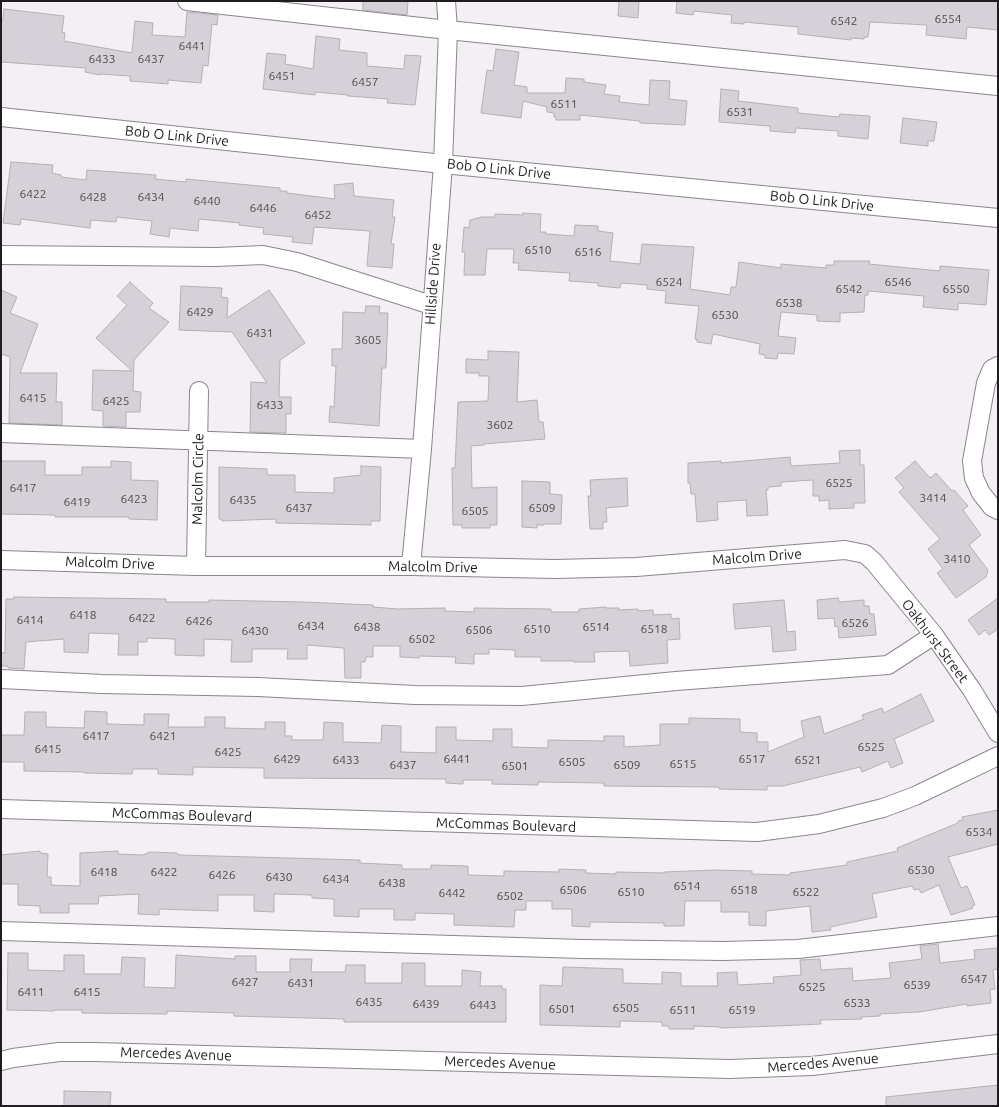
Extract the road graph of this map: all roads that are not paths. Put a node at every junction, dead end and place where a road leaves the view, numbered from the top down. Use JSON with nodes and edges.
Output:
{"nodes":[{"id":1,"x":187,"y":1,"type":"edge"},
{"id":2,"x":446,"y":1,"type":"edge"},
{"id":3,"x":448,"y":30,"type":"junction"},
{"id":4,"x":998,"y":86,"type":"edge"},
{"id":5,"x":1,"y":117,"type":"edge"},
{"id":6,"x":443,"y":164,"type":"junction"},
{"id":7,"x":998,"y":218,"type":"edge"},
{"id":8,"x":1,"y":255,"type":"edge"},
{"id":9,"x":431,"y":305,"type":"junction"},
{"id":10,"x":998,"y":366,"type":"edge"},
{"id":11,"x":199,"y":391,"type":"dead end"},
{"id":12,"x":1,"y":433,"type":"edge"},
{"id":13,"x":198,"y":440,"type":"junction"},
{"id":14,"x":422,"y":449,"type":"junction"},
{"id":15,"x":998,"y":510,"type":"edge"},
{"id":16,"x":865,"y":554,"type":"joint"},
{"id":17,"x":1,"y":560,"type":"edge"},
{"id":18,"x":196,"y":566,"type":"junction"},
{"id":19,"x":411,"y":566,"type":"junction"},
{"id":20,"x":934,"y":635,"type":"junction"},
{"id":21,"x":1,"y":679,"type":"edge"},
{"id":22,"x":998,"y":733,"type":"edge"},
{"id":23,"x":998,"y":756,"type":"edge"},
{"id":24,"x":1,"y":810,"type":"edge"},
{"id":25,"x":998,"y":926,"type":"edge"},
{"id":26,"x":1,"y":931,"type":"edge"},
{"id":27,"x":998,"y":1044,"type":"edge"},
{"id":28,"x":1,"y":1061,"type":"edge"}],
"edges":[{"from":1,"to":3,"type":"street"},
{"from":2,"to":3,"type":"street","name":"Hillside Drive"},
{"from":3,"to":4,"type":"street"},
{"from":3,"to":6,"type":"street","name":"Hillside Drive"},
{"from":5,"to":6,"type":"street","name":"Bob O Link Drive"},
{"from":6,"to":7,"type":"street","name":"Bob O Link Drive"},
{"from":6,"to":9,"type":"street","name":"Hillside Drive"},
{"from":8,"to":9,"type":"street"},
{"from":9,"to":14,"type":"street","name":"Hillside Drive"},
{"from":10,"to":15,"type":"street"},
{"from":11,"to":13,"type":"street","name":"Malcolm Circle"},
{"from":12,"to":13,"type":"street"},
{"from":13,"to":14,"type":"street"},
{"from":13,"to":18,"type":"street","name":"Malcolm Circle"},
{"from":14,"to":19,"type":"street","name":"Hillside Drive"},
{"from":16,"to":19,"type":"street","name":"Malcolm Drive"},
{"from":16,"to":20,"type":"street","name":"Oakhurst Street"},
{"from":17,"to":18,"type":"street","name":"Malcolm Drive"},
{"from":18,"to":19,"type":"street","name":"Malcolm Drive"},
{"from":20,"to":21,"type":"street"},
{"from":20,"to":22,"type":"street","name":"Oakhurst Street"},
{"from":23,"to":24,"type":"street","name":"McCommas Boulevard"},
{"from":25,"to":26,"type":"street"},
{"from":27,"to":28,"type":"street","name":"Mercedes Avenue"}]}
